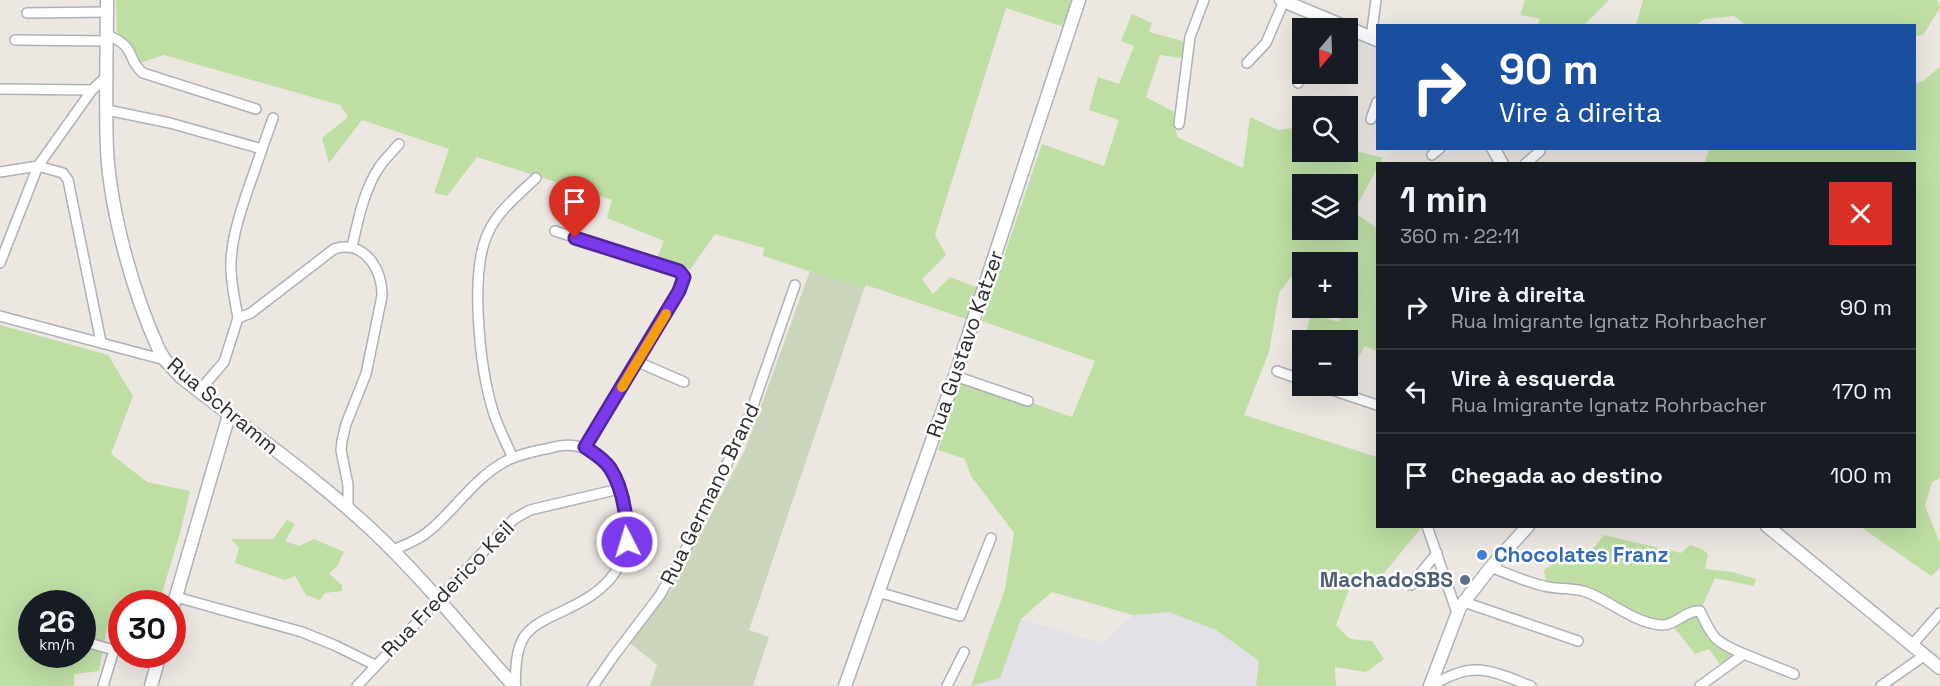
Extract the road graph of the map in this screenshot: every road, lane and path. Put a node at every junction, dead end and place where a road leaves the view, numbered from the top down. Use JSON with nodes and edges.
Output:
{"nodes":[{"id":1,"x":1079,"y":0,"type":"edge"},
{"id":2,"x":1204,"y":0,"type":"edge"},
{"id":3,"x":1376,"y":0,"type":"edge"},
{"id":4,"x":1283,"y":1,"type":"edge"},
{"id":5,"x":107,"y":6,"type":"edge"},
{"id":6,"x":27,"y":13,"type":"dead end"},
{"id":7,"x":1318,"y":15,"type":"junction"},
{"id":8,"x":1317,"y":18,"type":"edge"},
{"id":9,"x":107,"y":38,"type":"junction"},
{"id":10,"x":1374,"y":39,"type":"edge"},
{"id":11,"x":15,"y":40,"type":"dead end"},
{"id":12,"x":1247,"y":63,"type":"dead end"},
{"id":13,"x":108,"y":75,"type":"junction"},
{"id":14,"x":0,"y":88,"type":"edge"},
{"id":15,"x":92,"y":90,"type":"junction"},
{"id":16,"x":1376,"y":105,"type":"edge"},
{"id":17,"x":256,"y":109,"type":"dead end"},
{"id":18,"x":107,"y":110,"type":"junction"},
{"id":19,"x":273,"y":118,"type":"dead end"},
{"id":20,"x":1371,"y":119,"type":"dead end"},
{"id":21,"x":1179,"y":124,"type":"dead end"},
{"id":22,"x":399,"y":144,"type":"dead end"},
{"id":23,"x":262,"y":149,"type":"junction"},
{"id":24,"x":1438,"y":150,"type":"edge"},
{"id":25,"x":1539,"y":150,"type":"edge"},
{"id":26,"x":1432,"y":155,"type":"dead end"},
{"id":27,"x":1527,"y":162,"type":"edge"},
{"id":28,"x":38,"y":166,"type":"junction"},
{"id":29,"x":0,"y":172,"type":"edge"},
{"id":30,"x":536,"y":178,"type":"dead end"},
{"id":31,"x":555,"y":231,"type":"dead end"},
{"id":32,"x":352,"y":247,"type":"junction"},
{"id":33,"x":0,"y":263,"type":"edge"},
{"id":34,"x":795,"y":285,"type":"dead end"},
{"id":35,"x":0,"y":316,"type":"edge"},
{"id":36,"x":238,"y":318,"type":"junction"},
{"id":37,"x":101,"y":342,"type":"junction"},
{"id":38,"x":165,"y":360,"type":"junction"},
{"id":39,"x":638,"y":362,"type":"junction"},
{"id":40,"x":1277,"y":371,"type":"dead end"},
{"id":41,"x":956,"y":376,"type":"junction"},
{"id":42,"x":1292,"y":376,"type":"edge"},
{"id":43,"x":684,"y":381,"type":"dead end"},
{"id":44,"x":199,"y":391,"type":"junction"},
{"id":45,"x":1350,"y":396,"type":"edge"},
{"id":46,"x":1028,"y":400,"type":"dead end"},
{"id":47,"x":1376,"y":405,"type":"edge"},
{"id":48,"x":229,"y":415,"type":"junction"},
{"id":49,"x":585,"y":447,"type":"junction"},
{"id":50,"x":513,"y":458,"type":"junction"},
{"id":51,"x":619,"y":489,"type":"junction"},
{"id":52,"x":348,"y":508,"type":"junction"},
{"id":53,"x":1428,"y":528,"type":"edge"},
{"id":54,"x":1526,"y":528,"type":"edge"},
{"id":55,"x":1769,"y":528,"type":"edge"},
{"id":56,"x":991,"y":538,"type":"dead end"},
{"id":57,"x":393,"y":550,"type":"junction"},
{"id":58,"x":1437,"y":553,"type":"junction"},
{"id":59,"x":1491,"y":567,"type":"junction"},
{"id":60,"x":1411,"y":585,"type":"dead end"},
{"id":61,"x":178,"y":590,"type":"edge"},
{"id":62,"x":878,"y":592,"type":"junction"},
{"id":63,"x":439,"y":598,"type":"junction"},
{"id":64,"x":186,"y":600,"type":"edge"},
{"id":65,"x":1460,"y":607,"type":"junction"},
{"id":66,"x":1940,"y":613,"type":"edge"},
{"id":67,"x":1578,"y":641,"type":"dead end"},
{"id":68,"x":96,"y":645,"type":"edge"},
{"id":69,"x":1912,"y":645,"type":"junction"},
{"id":70,"x":964,"y":652,"type":"dead end"},
{"id":71,"x":1743,"y":654,"type":"junction"},
{"id":72,"x":1924,"y":655,"type":"junction"},
{"id":73,"x":375,"y":665,"type":"junction"},
{"id":74,"x":156,"y":668,"type":"edge"},
{"id":75,"x":1940,"y":668,"type":"edge"},
{"id":76,"x":1794,"y":674,"type":"dead end"},
{"id":77,"x":1900,"y":674,"type":"junction"},
{"id":78,"x":104,"y":686,"type":"edge"},
{"id":79,"x":151,"y":686,"type":"edge"},
{"id":80,"x":357,"y":686,"type":"edge"},
{"id":81,"x":515,"y":686,"type":"edge"},
{"id":82,"x":593,"y":686,"type":"edge"},
{"id":83,"x":845,"y":686,"type":"edge"},
{"id":84,"x":947,"y":686,"type":"edge"},
{"id":85,"x":1431,"y":686,"type":"edge"},
{"id":86,"x":1531,"y":686,"type":"edge"},
{"id":87,"x":1700,"y":686,"type":"edge"},
{"id":88,"x":1881,"y":686,"type":"edge"},
{"id":89,"x":1896,"y":686,"type":"edge"}],
"edges":[{"from":1,"to":41,"type":"street","name":"Rua Gustavo Katzer"},
{"from":2,"to":21,"type":"street"},
{"from":3,"to":10,"type":"street"},
{"from":4,"to":7,"type":"street"},
{"from":4,"to":12,"type":"street"},
{"from":5,"to":6,"type":"street"},
{"from":5,"to":9,"type":"street","name":"Rua Schramm"},
{"from":7,"to":8,"type":"street"},
{"from":7,"to":10,"type":"street"},
{"from":9,"to":11,"type":"street"},
{"from":9,"to":13,"type":"street","name":"Rua Schramm"},
{"from":9,"to":17,"type":"street"},
{"from":13,"to":15,"type":"street"},
{"from":13,"to":18,"type":"street","name":"Rua Schramm"},
{"from":14,"to":15,"type":"street"},
{"from":15,"to":28,"type":"street"},
{"from":16,"to":20,"type":"street"},
{"from":18,"to":23,"type":"street"},
{"from":18,"to":38,"type":"street","name":"Rua Schramm"},
{"from":19,"to":23,"type":"street"},
{"from":22,"to":32,"type":"street"},
{"from":23,"to":36,"type":"street"},
{"from":24,"to":26,"type":"street"},
{"from":25,"to":27,"type":"street"},
{"from":28,"to":29,"type":"street"},
{"from":28,"to":33,"type":"street"},
{"from":28,"to":37,"type":"street"},
{"from":30,"to":50,"type":"street"},
{"from":31,"to":39,"type":"street"},
{"from":32,"to":36,"type":"street"},
{"from":32,"to":52,"type":"street"},
{"from":34,"to":82,"type":"street","name":"Rua Germano Brand"},
{"from":35,"to":37,"type":"street"},
{"from":36,"to":44,"type":"street"},
{"from":37,"to":38,"type":"street"},
{"from":38,"to":44,"type":"street","name":"Rua Schramm"},
{"from":39,"to":43,"type":"street"},
{"from":39,"to":49,"type":"street"},
{"from":40,"to":42,"type":"street"},
{"from":41,"to":46,"type":"street"},
{"from":41,"to":62,"type":"street","name":"Rua Gustavo Katzer"},
{"from":44,"to":48,"type":"street","name":"Rua Schramm"},
{"from":45,"to":47,"type":"street"},
{"from":48,"to":52,"type":"street","name":"Rua Schramm"},
{"from":48,"to":61,"type":"street"},
{"from":49,"to":50,"type":"street"},
{"from":49,"to":51,"type":"street"},
{"from":50,"to":57,"type":"street"},
{"from":51,"to":63,"type":"street","name":"Rua Frederico Keil"},
{"from":51,"to":81,"type":"street"},
{"from":52,"to":57,"type":"street","name":"Rua Schramm"},
{"from":53,"to":58,"type":"street"},
{"from":54,"to":59,"type":"street"},
{"from":55,"to":69,"type":"street"},
{"from":56,"to":62,"type":"street"},
{"from":57,"to":63,"type":"street","name":"Rua Schramm"},
{"from":58,"to":60,"type":"street"},
{"from":58,"to":65,"type":"street"},
{"from":59,"to":65,"type":"street"},
{"from":59,"to":71,"type":"street"},
{"from":62,"to":83,"type":"street","name":"Rua Gustavo Katzer"},
{"from":63,"to":73,"type":"street","name":"Rua Frederico Keil"},
{"from":63,"to":81,"type":"street","name":"Rua Schramm"},
{"from":64,"to":73,"type":"street"},
{"from":65,"to":67,"type":"street"},
{"from":65,"to":85,"type":"street"},
{"from":66,"to":69,"type":"street"},
{"from":68,"to":78,"type":"street"},
{"from":69,"to":72,"type":"street"},
{"from":70,"to":84,"type":"street"},
{"from":71,"to":76,"type":"street"},
{"from":71,"to":87,"type":"street"},
{"from":72,"to":75,"type":"street"},
{"from":72,"to":77,"type":"street"},
{"from":73,"to":80,"type":"street","name":"Rua Frederico Keil"},
{"from":74,"to":79,"type":"street"},
{"from":77,"to":88,"type":"street"},
{"from":77,"to":89,"type":"street"},
{"from":85,"to":86,"type":"street"}]}
